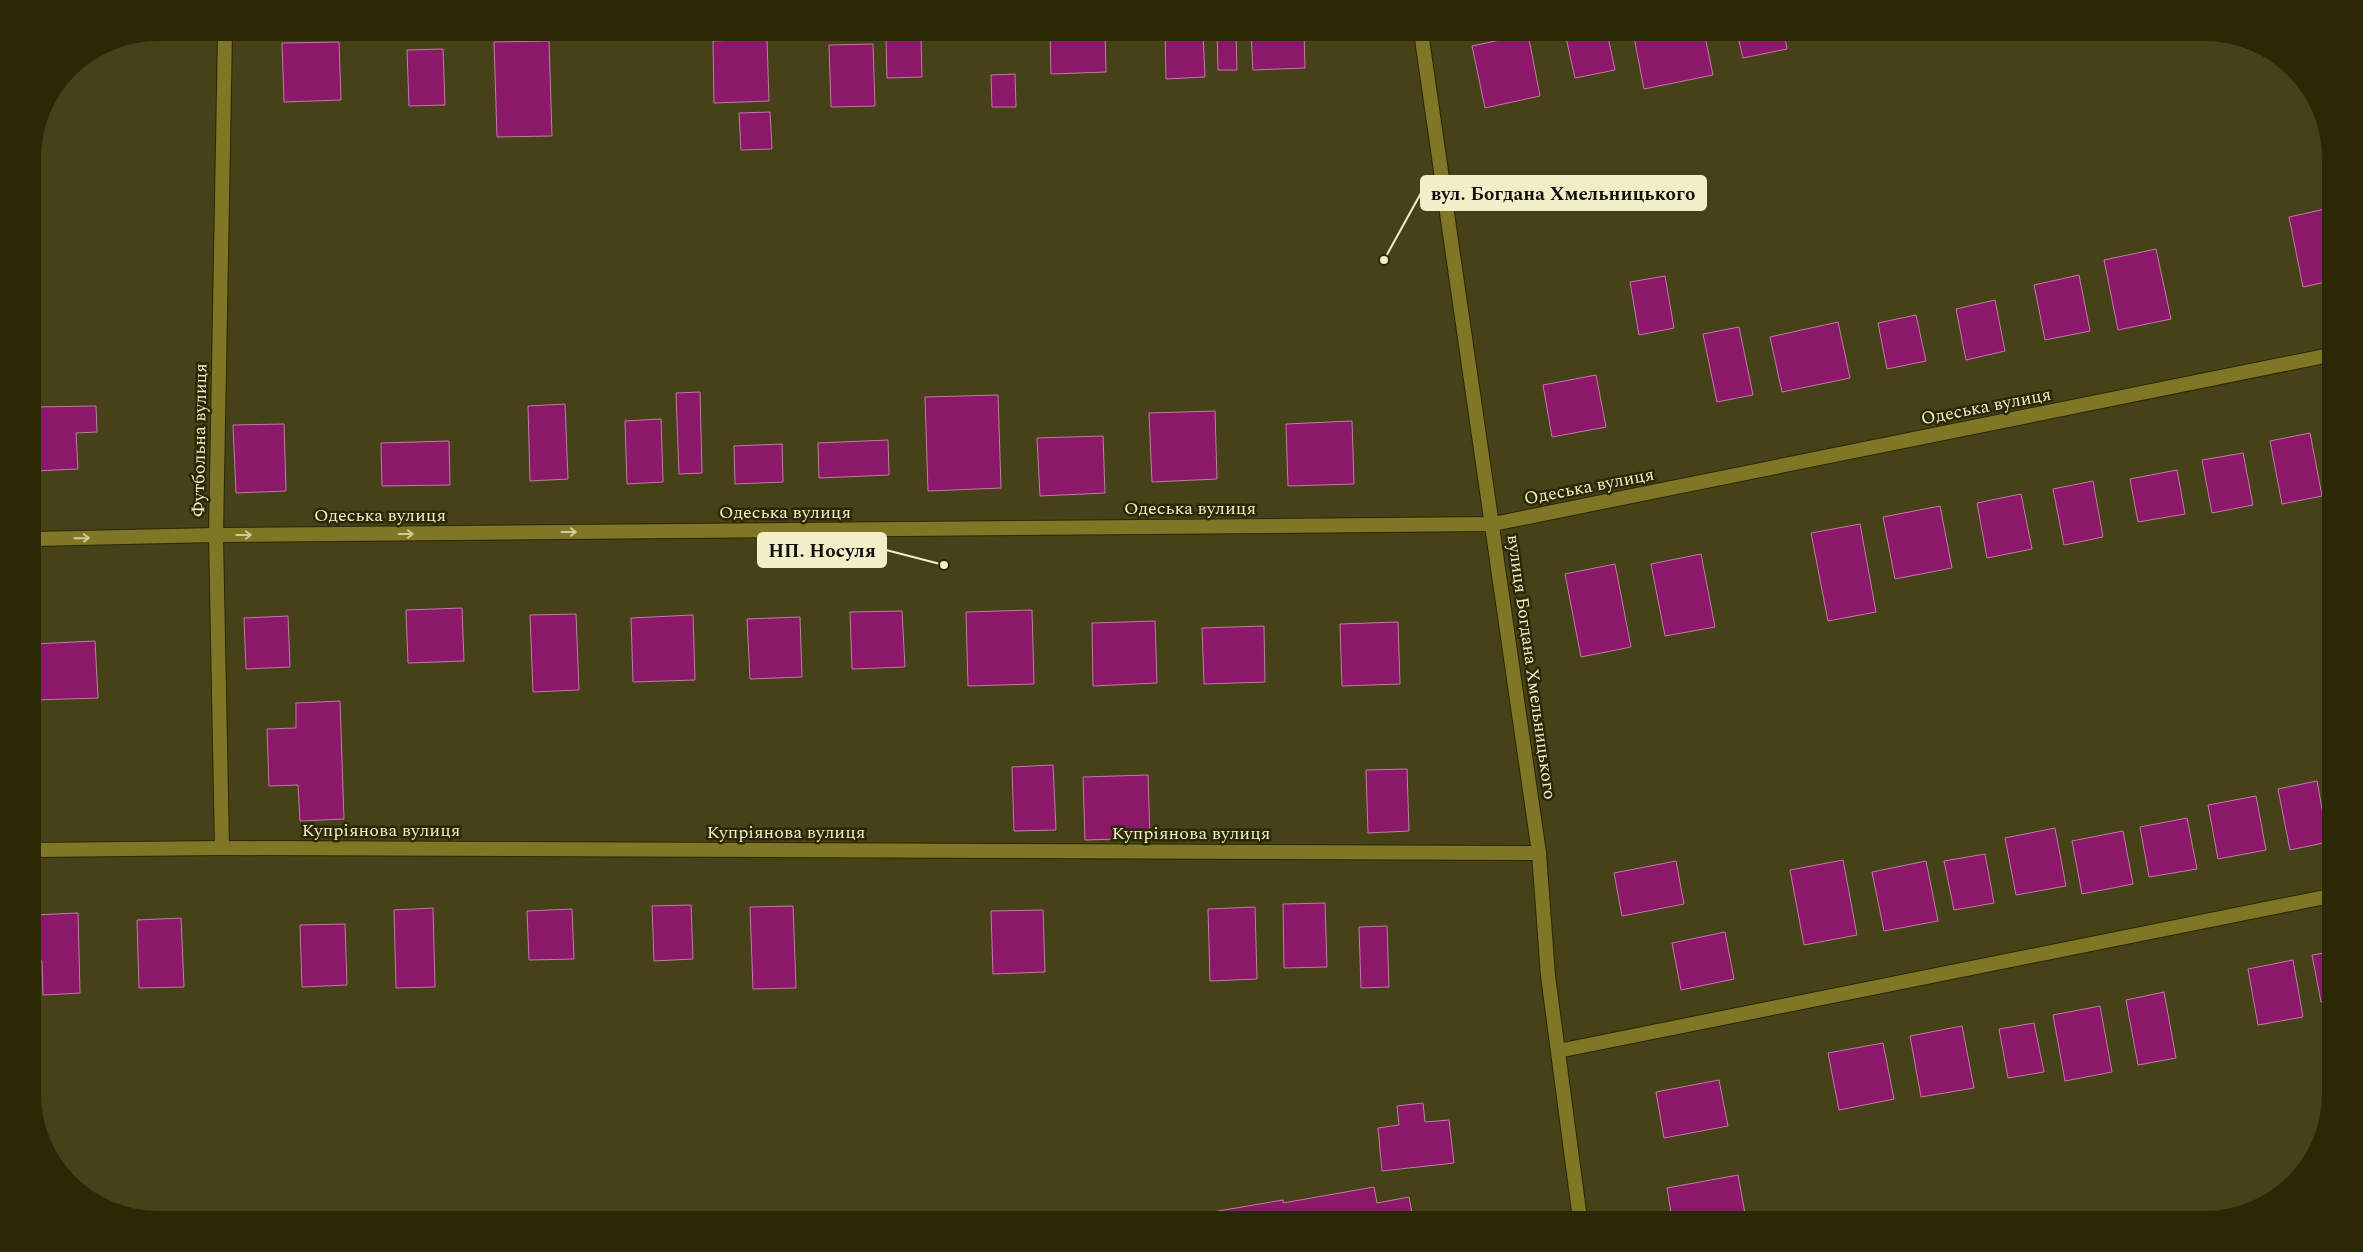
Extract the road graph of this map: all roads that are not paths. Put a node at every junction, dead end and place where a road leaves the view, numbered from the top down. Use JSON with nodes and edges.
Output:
{"nodes":[{"id":1,"x":225,"y":41,"type":"edge"},
{"id":2,"x":1422,"y":41,"type":"edge"},
{"id":3,"x":2321,"y":357,"type":"edge"},
{"id":4,"x":1493,"y":524,"type":"junction"},
{"id":5,"x":216,"y":536,"type":"junction"},
{"id":6,"x":42,"y":539,"type":"edge"},
{"id":7,"x":222,"y":848,"type":"junction"},
{"id":8,"x":42,"y":850,"type":"edge"},
{"id":9,"x":1539,"y":853,"type":"junction"},
{"id":10,"x":2322,"y":898,"type":"edge"},
{"id":11,"x":1558,"y":1051,"type":"junction"},
{"id":12,"x":1579,"y":1211,"type":"edge"}],
"edges":[{"from":1,"to":5,"type":"street","name":"Футбольна вулиця"},
{"from":2,"to":4,"type":"street","name":"вулиця Богдана Хмельницького"},
{"from":3,"to":4,"type":"street","name":"Одеська вулиця"},
{"from":5,"to":4,"type":"street","name":"Одеська вулиця","one_way":true},
{"from":4,"to":9,"type":"street","name":"вулиця Богдана Хмельницького"},
{"from":6,"to":5,"type":"street","name":"Одеська вулиця","one_way":true},
{"from":5,"to":7,"type":"street","name":"Футбольна вулиця"},
{"from":7,"to":8,"type":"street","name":"Купріянова вулиця"},
{"from":7,"to":9,"type":"street","name":"Купріянова вулиця"},
{"from":9,"to":11,"type":"street","name":"вулиця Богдана Хмельницького"},
{"from":10,"to":11,"type":"street"},
{"from":11,"to":12,"type":"street","name":"вулиця Богдана Хмельницького"}]}
